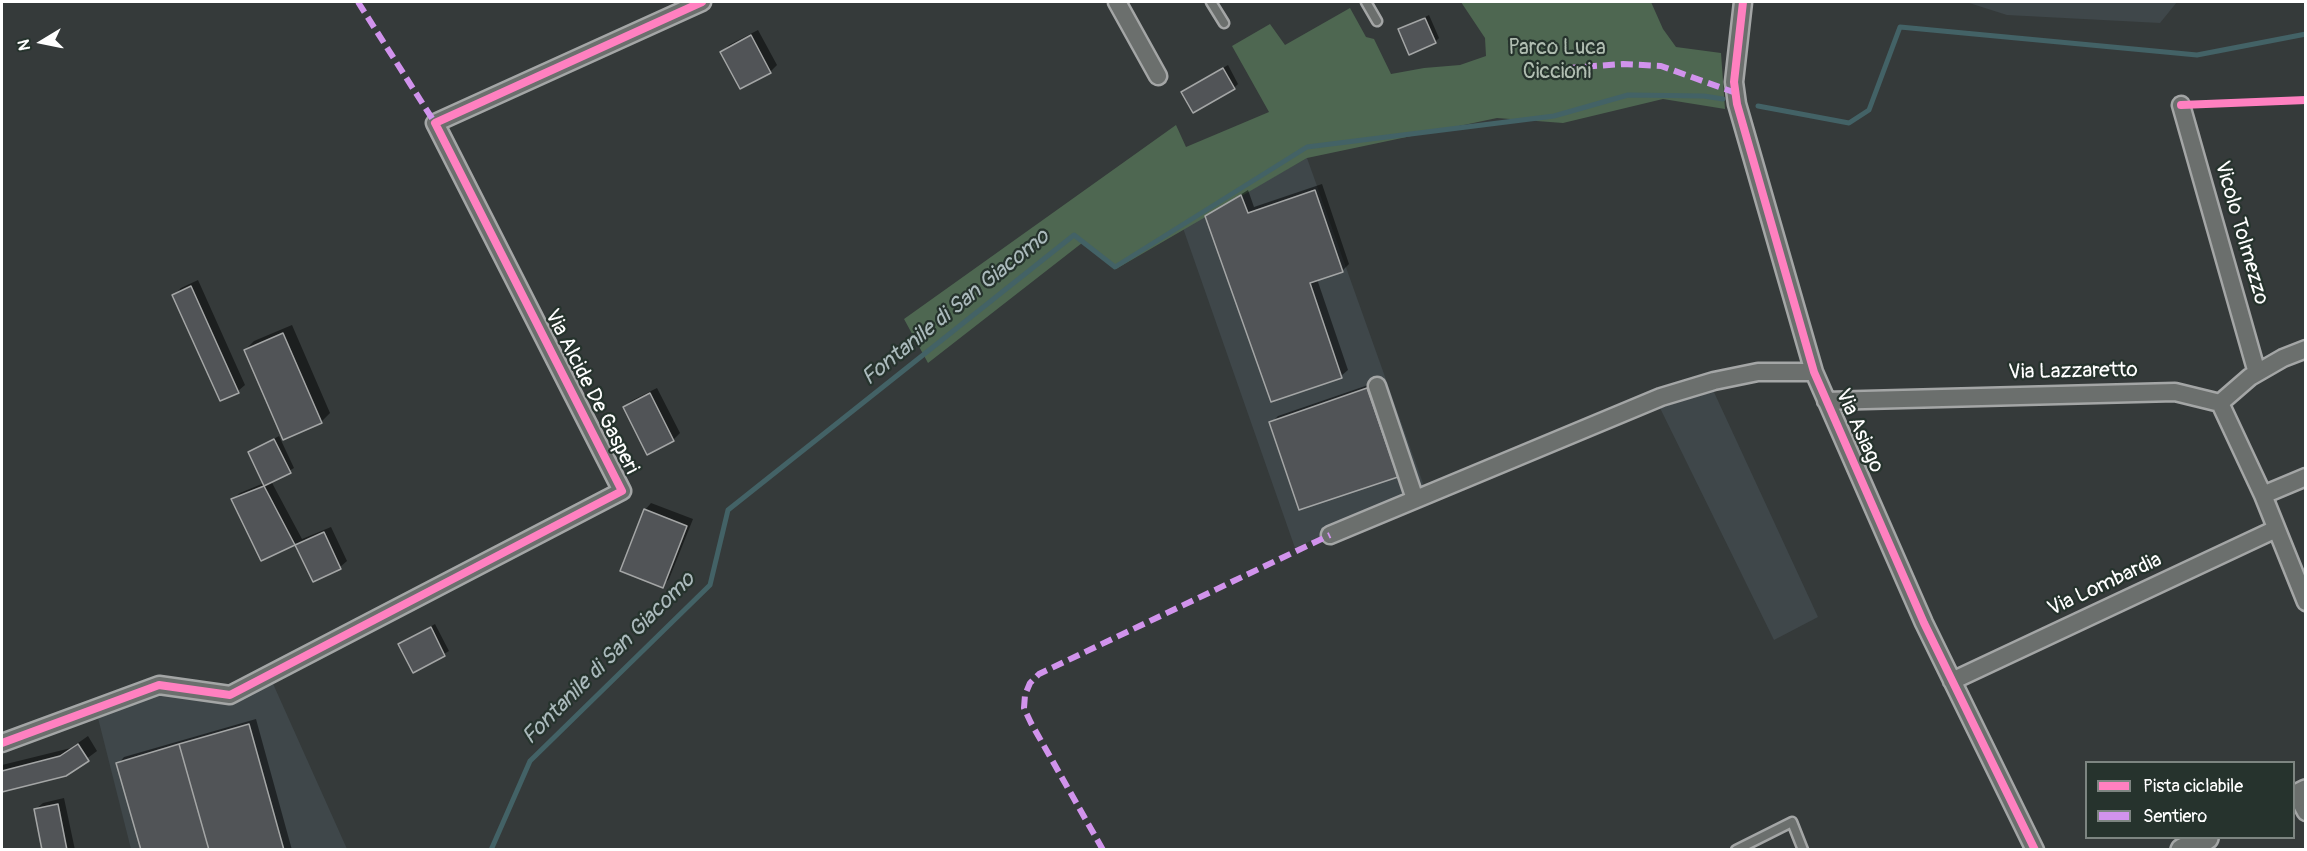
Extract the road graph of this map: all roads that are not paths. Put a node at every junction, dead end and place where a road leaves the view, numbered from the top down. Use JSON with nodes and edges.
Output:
{"nodes":[{"id":1,"x":702,"y":2,"type":"edge"},
{"id":2,"x":1117,"y":2,"type":"edge"},
{"id":3,"x":1211,"y":2,"type":"edge"},
{"id":4,"x":1366,"y":2,"type":"edge"},
{"id":5,"x":1743,"y":2,"type":"edge"},
{"id":6,"x":1377,"y":21,"type":"dead end"},
{"id":7,"x":1224,"y":23,"type":"dead end"},
{"id":8,"x":1158,"y":76,"type":"dead end"},
{"id":9,"x":2181,"y":105,"type":"dead end"},
{"id":10,"x":2306,"y":349,"type":"edge"},
{"id":11,"x":1814,"y":372,"type":"junction"},
{"id":12,"x":2257,"y":373,"type":"junction"},
{"id":13,"x":1377,"y":386,"type":"dead end"},
{"id":14,"x":1826,"y":401,"type":"junction"},
{"id":15,"x":2220,"y":403,"type":"junction"},
{"id":16,"x":2306,"y":477,"type":"edge"},
{"id":17,"x":2262,"y":495,"type":"junction"},
{"id":18,"x":1415,"y":500,"type":"junction"},
{"id":19,"x":2276,"y":529,"type":"junction"},
{"id":20,"x":1330,"y":535,"type":"dead end"},
{"id":21,"x":2306,"y":602,"type":"edge"},
{"id":22,"x":1952,"y":681,"type":"junction"},
{"id":23,"x":2,"y":743,"type":"edge"},
{"id":24,"x":2203,"y":839,"type":"edge"},
{"id":25,"x":1736,"y":849,"type":"edge"},
{"id":26,"x":1803,"y":849,"type":"edge"},
{"id":27,"x":2035,"y":849,"type":"edge"},
{"id":28,"x":2182,"y":849,"type":"edge"}],
"edges":[{"from":1,"to":23,"type":"street","name":"Via Alcide De Gasperi"},
{"from":2,"to":8,"type":"street"},
{"from":3,"to":7,"type":"lane"},
{"from":4,"to":6,"type":"lane"},
{"from":5,"to":11,"type":"street","name":"Via Asiago"},
{"from":9,"to":12,"type":"street","name":"Vicolo Tolmezzo"},
{"from":10,"to":12,"type":"street"},
{"from":11,"to":14,"type":"street","name":"Via Asiago"},
{"from":11,"to":18,"type":"street"},
{"from":12,"to":15,"type":"street"},
{"from":13,"to":18,"type":"street"},
{"from":14,"to":15,"type":"street","name":"Via Lazzaretto"},
{"from":14,"to":22,"type":"street","name":"Via Asiago"},
{"from":15,"to":17,"type":"street"},
{"from":16,"to":17,"type":"street"},
{"from":17,"to":19,"type":"street"},
{"from":18,"to":20,"type":"street"},
{"from":19,"to":21,"type":"street"},
{"from":19,"to":22,"type":"street","name":"Via Lombardia"},
{"from":22,"to":27,"type":"street","name":"Via Asiago"},
{"from":24,"to":28,"type":"street"},
{"from":25,"to":26,"type":"lane"}]}
